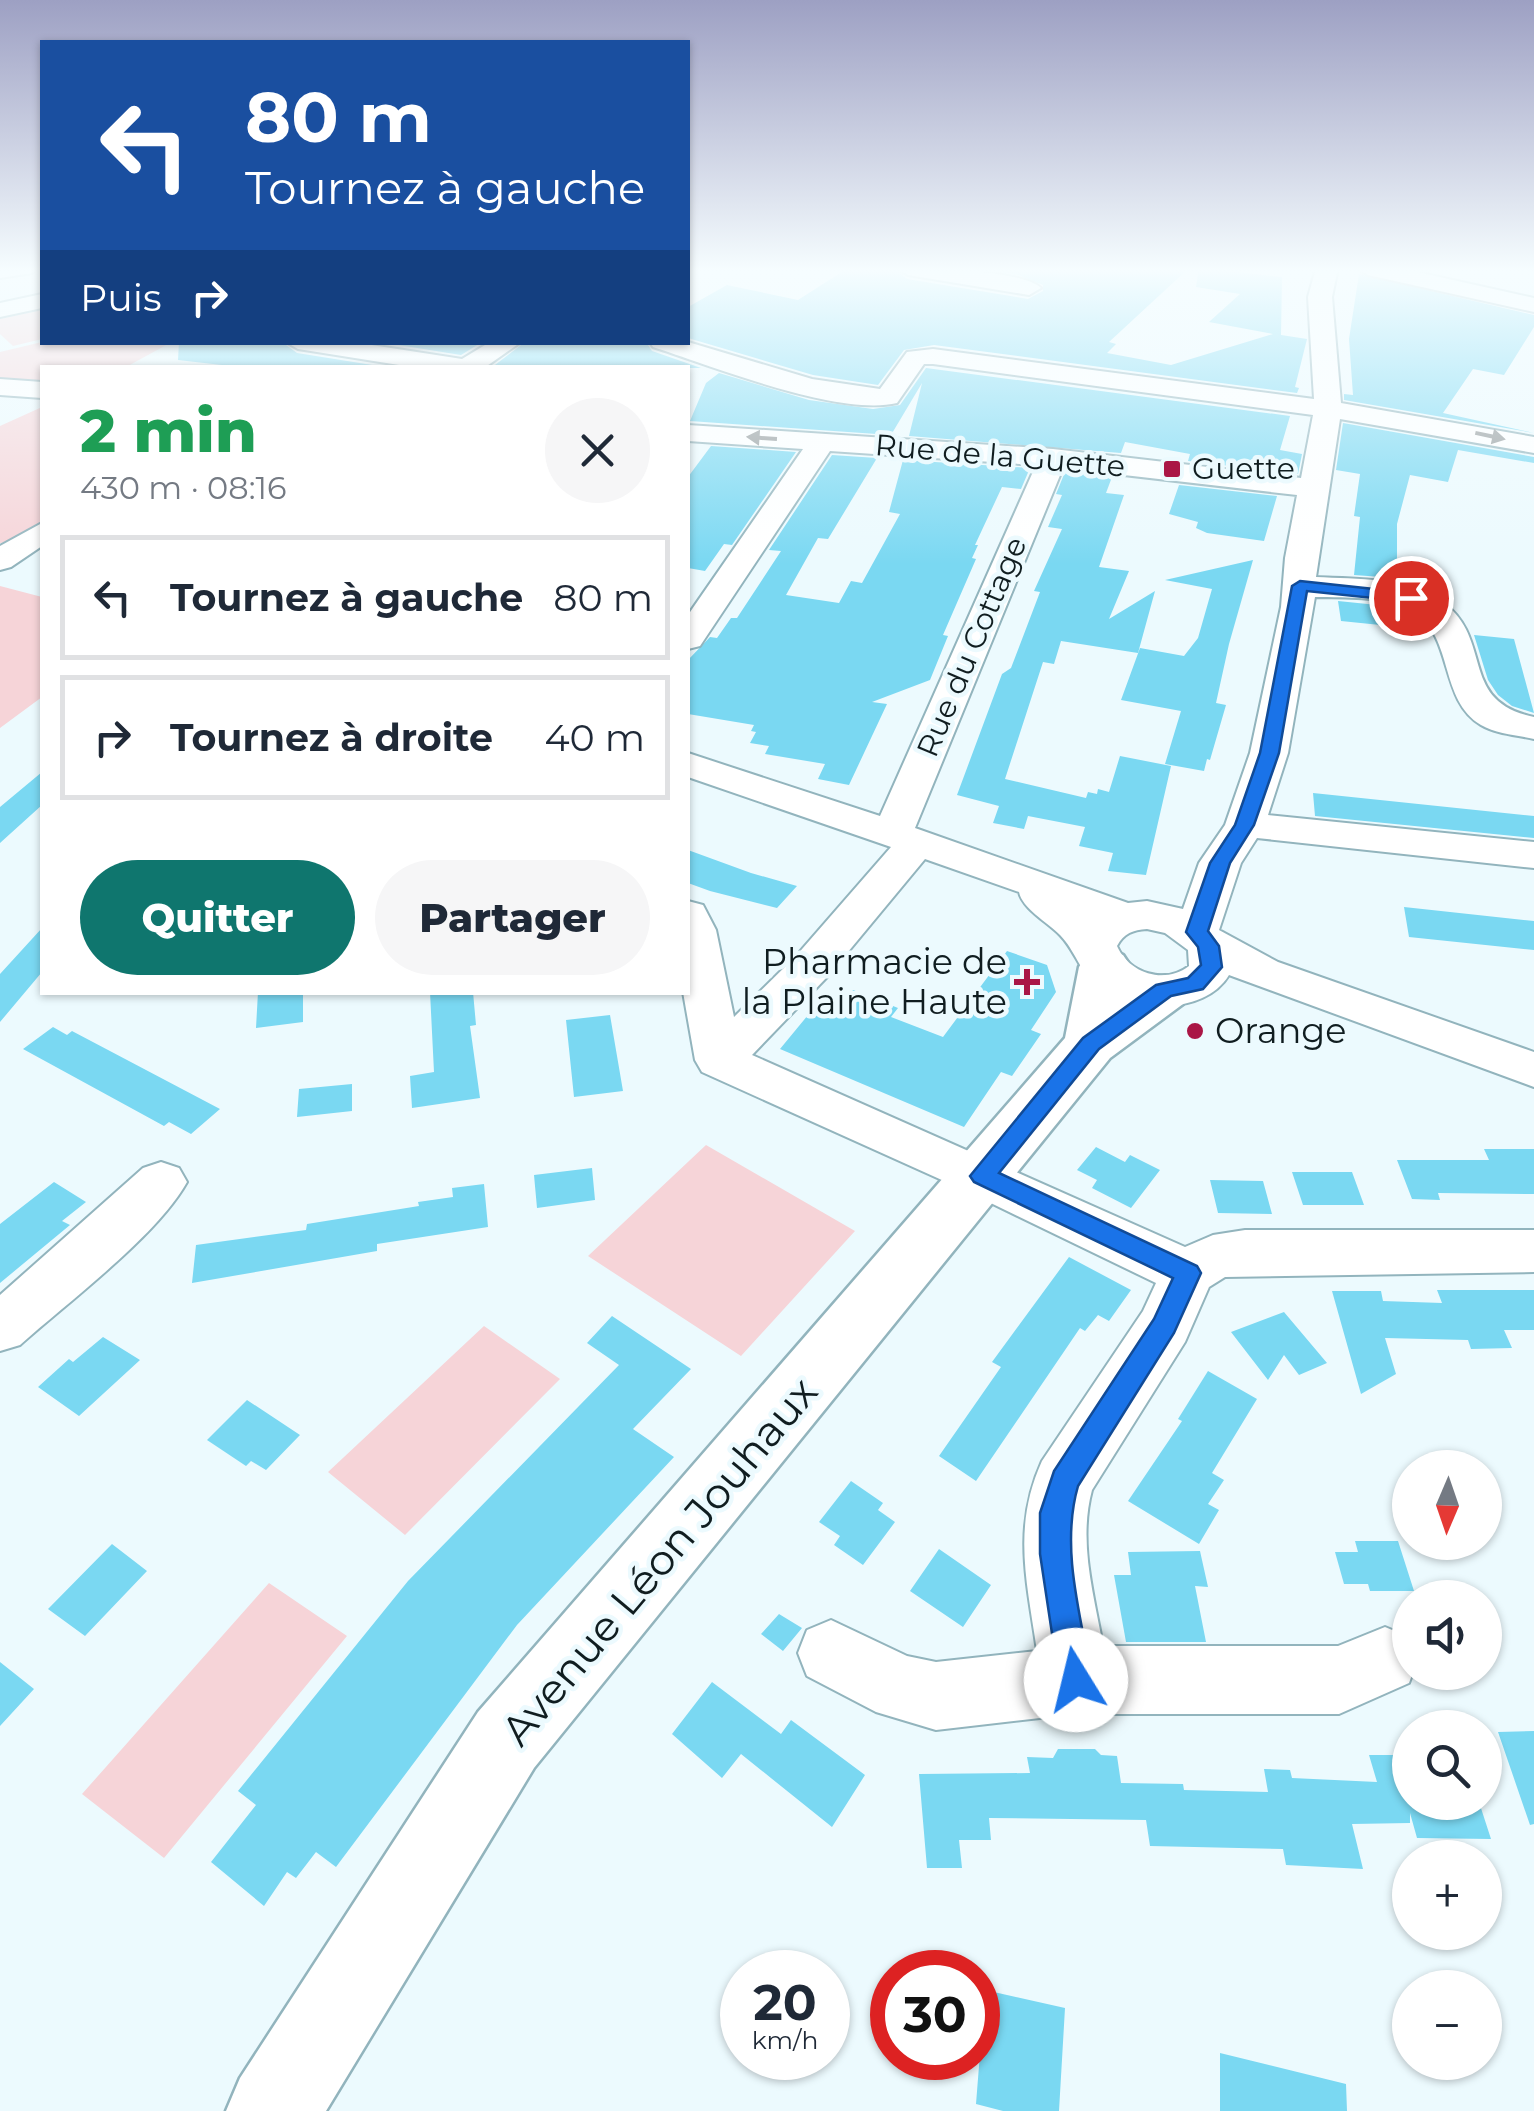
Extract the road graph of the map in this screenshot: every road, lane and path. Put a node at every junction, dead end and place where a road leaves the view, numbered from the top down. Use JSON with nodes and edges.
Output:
{"nodes":[{"id":1,"x":748,"y":367,"type":"edge"},
{"id":2,"x":910,"y":367,"type":"edge"},
{"id":3,"x":990,"y":367,"type":"edge"},
{"id":4,"x":1323,"y":367,"type":"edge"},
{"id":5,"x":0,"y":387,"type":"edge"},
{"id":6,"x":40,"y":390,"type":"edge"},
{"id":7,"x":1326,"y":419,"type":"junction"},
{"id":8,"x":690,"y":433,"type":"edge"},
{"id":9,"x":822,"y":442,"type":"junction"},
{"id":10,"x":1534,"y":445,"type":"edge"},
{"id":11,"x":1053,"y":458,"type":"junction"},
{"id":12,"x":1312,"y":488,"type":"junction"},
{"id":13,"x":40,"y":533,"type":"edge"},
{"id":14,"x":0,"y":560,"type":"edge"},
{"id":15,"x":40,"y":570,"type":"edge"},
{"id":16,"x":1300,"y":586,"type":"junction"},
{"id":17,"x":690,"y":636,"type":"edge"},
{"id":18,"x":1534,"y":728,"type":"edge"},
{"id":19,"x":690,"y":765,"type":"edge"},
{"id":20,"x":1245,"y":825,"type":"junction"},
{"id":21,"x":904,"y":839,"type":"junction"},
{"id":22,"x":1534,"y":855,"type":"edge"},
{"id":23,"x":1220,"y":863,"type":"junction"},
{"id":24,"x":690,"y":920,"type":"edge"},
{"id":25,"x":1116,"y":936,"type":"junction"},
{"id":26,"x":1191,"y":963,"type":"junction"},
{"id":27,"x":1091,"y":1044,"type":"junction"},
{"id":28,"x":719,"y":1060,"type":"junction"},
{"id":29,"x":1534,"y":1070,"type":"edge"},
{"id":30,"x":982,"y":1176,"type":"junction"},
{"id":31,"x":161,"y":1182,"type":"dead end"},
{"id":32,"x":1534,"y":1251,"type":"edge"},
{"id":33,"x":1188,"y":1273,"type":"junction"},
{"id":34,"x":0,"y":1328,"type":"edge"},
{"id":35,"x":831,"y":1653,"type":"dead end"},
{"id":36,"x":1385,"y":1660,"type":"dead end"},
{"id":37,"x":1076,"y":1680,"type":"junction"},
{"id":38,"x":273,"y":2111,"type":"edge"}],
"edges":[{"from":1,"to":2,"type":"street"},
{"from":3,"to":7,"type":"street"},
{"from":4,"to":7,"type":"street"},
{"from":5,"to":6,"type":"street"},
{"from":7,"to":10,"type":"street","one_way":true},
{"from":7,"to":12,"type":"street"},
{"from":9,"to":8,"type":"street","name":"Rue de la Guette","one_way":true},
{"from":9,"to":11,"type":"street","name":"Rue de la Guette"},
{"from":9,"to":17,"type":"street"},
{"from":11,"to":12,"type":"street","name":"Rue de la Guette"},
{"from":11,"to":21,"type":"street","name":"Rue du Cottage"},
{"from":12,"to":16,"type":"street"},
{"from":13,"to":14,"type":"street"},
{"from":14,"to":15,"type":"street"},
{"from":16,"to":18,"type":"street"},
{"from":16,"to":20,"type":"street"},
{"from":19,"to":21,"type":"street"},
{"from":20,"to":22,"type":"street"},
{"from":20,"to":23,"type":"street"},
{"from":21,"to":25,"type":"street"},
{"from":21,"to":28,"type":"street","name":"Rue du Cottage"},
{"from":23,"to":25,"type":"street"},
{"from":23,"to":26,"type":"street"},
{"from":24,"to":28,"type":"street"},
{"from":25,"to":26,"type":"street"},
{"from":25,"to":26,"type":"street"},
{"from":25,"to":27,"type":"main road","name":"Avenue Léon Jouhaux"},
{"from":26,"to":27,"type":"main road","name":"Avenue Léon Jouhaux"},
{"from":26,"to":29,"type":"street"},
{"from":27,"to":30,"type":"main road","name":"Avenue Léon Jouhaux"},
{"from":28,"to":30,"type":"street"},
{"from":30,"to":33,"type":"street"},
{"from":30,"to":38,"type":"main road","name":"Avenue Léon Jouhaux"},
{"from":31,"to":34,"type":"street"},
{"from":32,"to":33,"type":"street"},
{"from":33,"to":37,"type":"street"},
{"from":35,"to":37,"type":"street"},
{"from":36,"to":37,"type":"street"}]}
